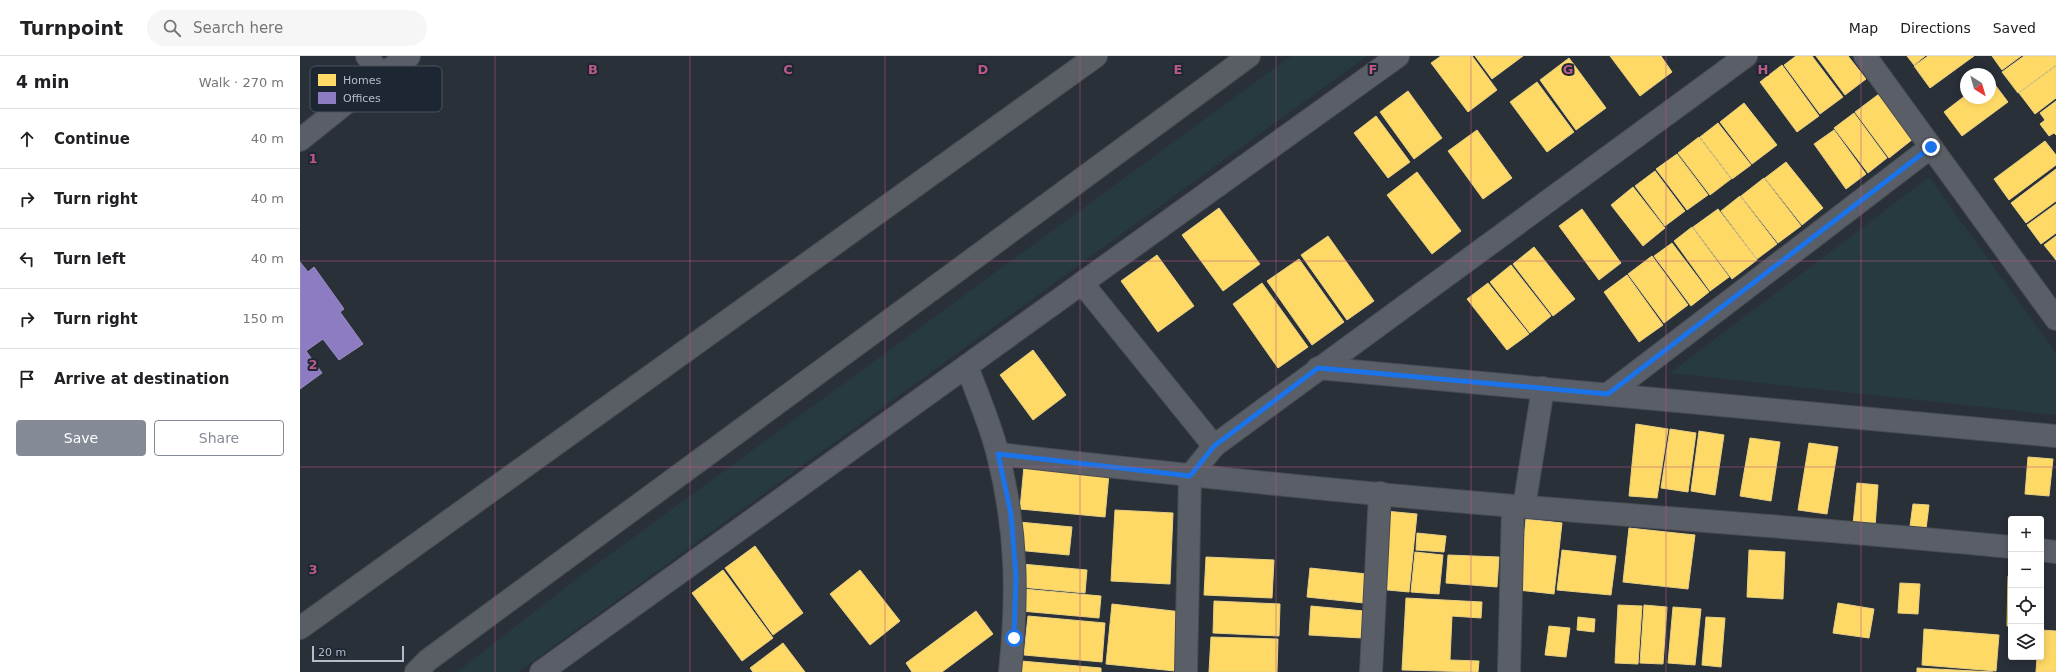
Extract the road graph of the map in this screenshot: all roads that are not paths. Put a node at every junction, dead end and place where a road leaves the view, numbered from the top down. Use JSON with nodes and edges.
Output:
{"nodes":[{"id":1,"x":367,"y":56,"type":"edge"},
{"id":2,"x":409,"y":56,"type":"edge"},
{"id":3,"x":1096,"y":56,"type":"edge"},
{"id":4,"x":1249,"y":56,"type":"edge"},
{"id":5,"x":1398,"y":56,"type":"edge"},
{"id":6,"x":1746,"y":56,"type":"edge"},
{"id":7,"x":1865,"y":56,"type":"edge"},
{"id":8,"x":375,"y":66,"type":"edge"},
{"id":9,"x":395,"y":66,"type":"edge"},
{"id":10,"x":335,"y":112,"type":"edge"},
{"id":11,"x":300,"y":140,"type":"edge"},
{"id":12,"x":1931,"y":147,"type":"junction"},
{"id":13,"x":1082,"y":283,"type":"junction"},
{"id":14,"x":2056,"y":319,"type":"edge"},
{"id":15,"x":967,"y":366,"type":"junction"},
{"id":16,"x":1318,"y":368,"type":"junction"},
{"id":17,"x":1543,"y":388,"type":"junction"},
{"id":18,"x":1608,"y":394,"type":"junction"},
{"id":19,"x":2056,"y":436,"type":"edge"},
{"id":20,"x":1214,"y":446,"type":"junction"},
{"id":21,"x":998,"y":454,"type":"junction"},
{"id":22,"x":1190,"y":476,"type":"junction"},
{"id":23,"x":1380,"y":493,"type":"junction"},
{"id":24,"x":1518,"y":506,"type":"junction"},
{"id":25,"x":2008,"y":547,"type":"edge"},
{"id":26,"x":2044,"y":550,"type":"edge"},
{"id":27,"x":2056,"y":552,"type":"edge"},
{"id":28,"x":300,"y":628,"type":"edge"},
{"id":29,"x":416,"y":672,"type":"edge"},
{"id":30,"x":541,"y":672,"type":"edge"},
{"id":31,"x":1010,"y":672,"type":"edge"},
{"id":32,"x":1186,"y":672,"type":"edge"},
{"id":33,"x":1371,"y":672,"type":"edge"},
{"id":34,"x":1509,"y":672,"type":"edge"}],
"edges":[{"from":1,"to":8,"type":"street"},
{"from":2,"to":9,"type":"street"},
{"from":3,"to":28,"type":"street"},
{"from":4,"to":29,"type":"street"},
{"from":5,"to":13,"type":"street"},
{"from":6,"to":16,"type":"street"},
{"from":7,"to":12,"type":"street"},
{"from":10,"to":11,"type":"street"},
{"from":12,"to":14,"type":"street"},
{"from":12,"to":18,"type":"street"},
{"from":13,"to":15,"type":"street"},
{"from":13,"to":20,"type":"street"},
{"from":15,"to":21,"type":"street"},
{"from":15,"to":30,"type":"street"},
{"from":16,"to":17,"type":"street"},
{"from":16,"to":20,"type":"street"},
{"from":17,"to":18,"type":"street"},
{"from":17,"to":24,"type":"street"},
{"from":18,"to":19,"type":"street"},
{"from":20,"to":22,"type":"street"},
{"from":21,"to":22,"type":"street"},
{"from":21,"to":31,"type":"street"},
{"from":22,"to":23,"type":"street"},
{"from":22,"to":32,"type":"street"},
{"from":23,"to":24,"type":"street"},
{"from":23,"to":33,"type":"street"},
{"from":24,"to":25,"type":"street"},
{"from":24,"to":34,"type":"street"},
{"from":26,"to":27,"type":"street"}]}
